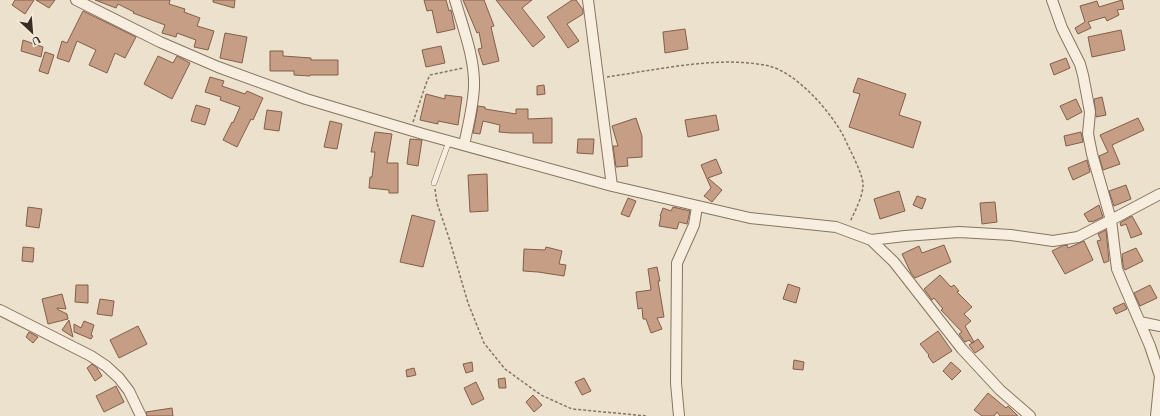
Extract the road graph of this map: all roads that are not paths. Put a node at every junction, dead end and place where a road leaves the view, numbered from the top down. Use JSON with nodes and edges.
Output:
{"nodes":[{"id":1,"x":76,"y":0,"type":"edge"},
{"id":2,"x":455,"y":0,"type":"edge"},
{"id":3,"x":588,"y":0,"type":"edge"},
{"id":4,"x":1052,"y":0,"type":"edge"},
{"id":5,"x":449,"y":141,"type":"junction"},
{"id":6,"x":464,"y":145,"type":"junction"},
{"id":7,"x":434,"y":183,"type":"road end"},
{"id":8,"x":612,"y":186,"type":"junction"},
{"id":9,"x":1160,"y":194,"type":"edge"},
{"id":10,"x":697,"y":206,"type":"junction"},
{"id":11,"x":1111,"y":220,"type":"junction"},
{"id":12,"x":871,"y":240,"type":"junction"},
{"id":13,"x":0,"y":310,"type":"edge"},
{"id":14,"x":1140,"y":322,"type":"junction"},
{"id":15,"x":1160,"y":326,"type":"edge"},
{"id":16,"x":141,"y":416,"type":"edge"},
{"id":17,"x":679,"y":416,"type":"edge"},
{"id":18,"x":1030,"y":416,"type":"edge"},
{"id":19,"x":1156,"y":416,"type":"edge"}],
"edges":[{"from":1,"to":5,"type":"street"},
{"from":2,"to":6,"type":"street"},
{"from":3,"to":8,"type":"street"},
{"from":4,"to":11,"type":"street"},
{"from":5,"to":6,"type":"street"},
{"from":5,"to":7,"type":"lane"},
{"from":6,"to":8,"type":"street"},
{"from":8,"to":10,"type":"street"},
{"from":9,"to":11,"type":"street"},
{"from":10,"to":12,"type":"street"},
{"from":10,"to":17,"type":"street"},
{"from":11,"to":12,"type":"street"},
{"from":11,"to":14,"type":"street"},
{"from":12,"to":18,"type":"street"},
{"from":13,"to":16,"type":"street"},
{"from":14,"to":15,"type":"street"},
{"from":14,"to":19,"type":"street"}]}
